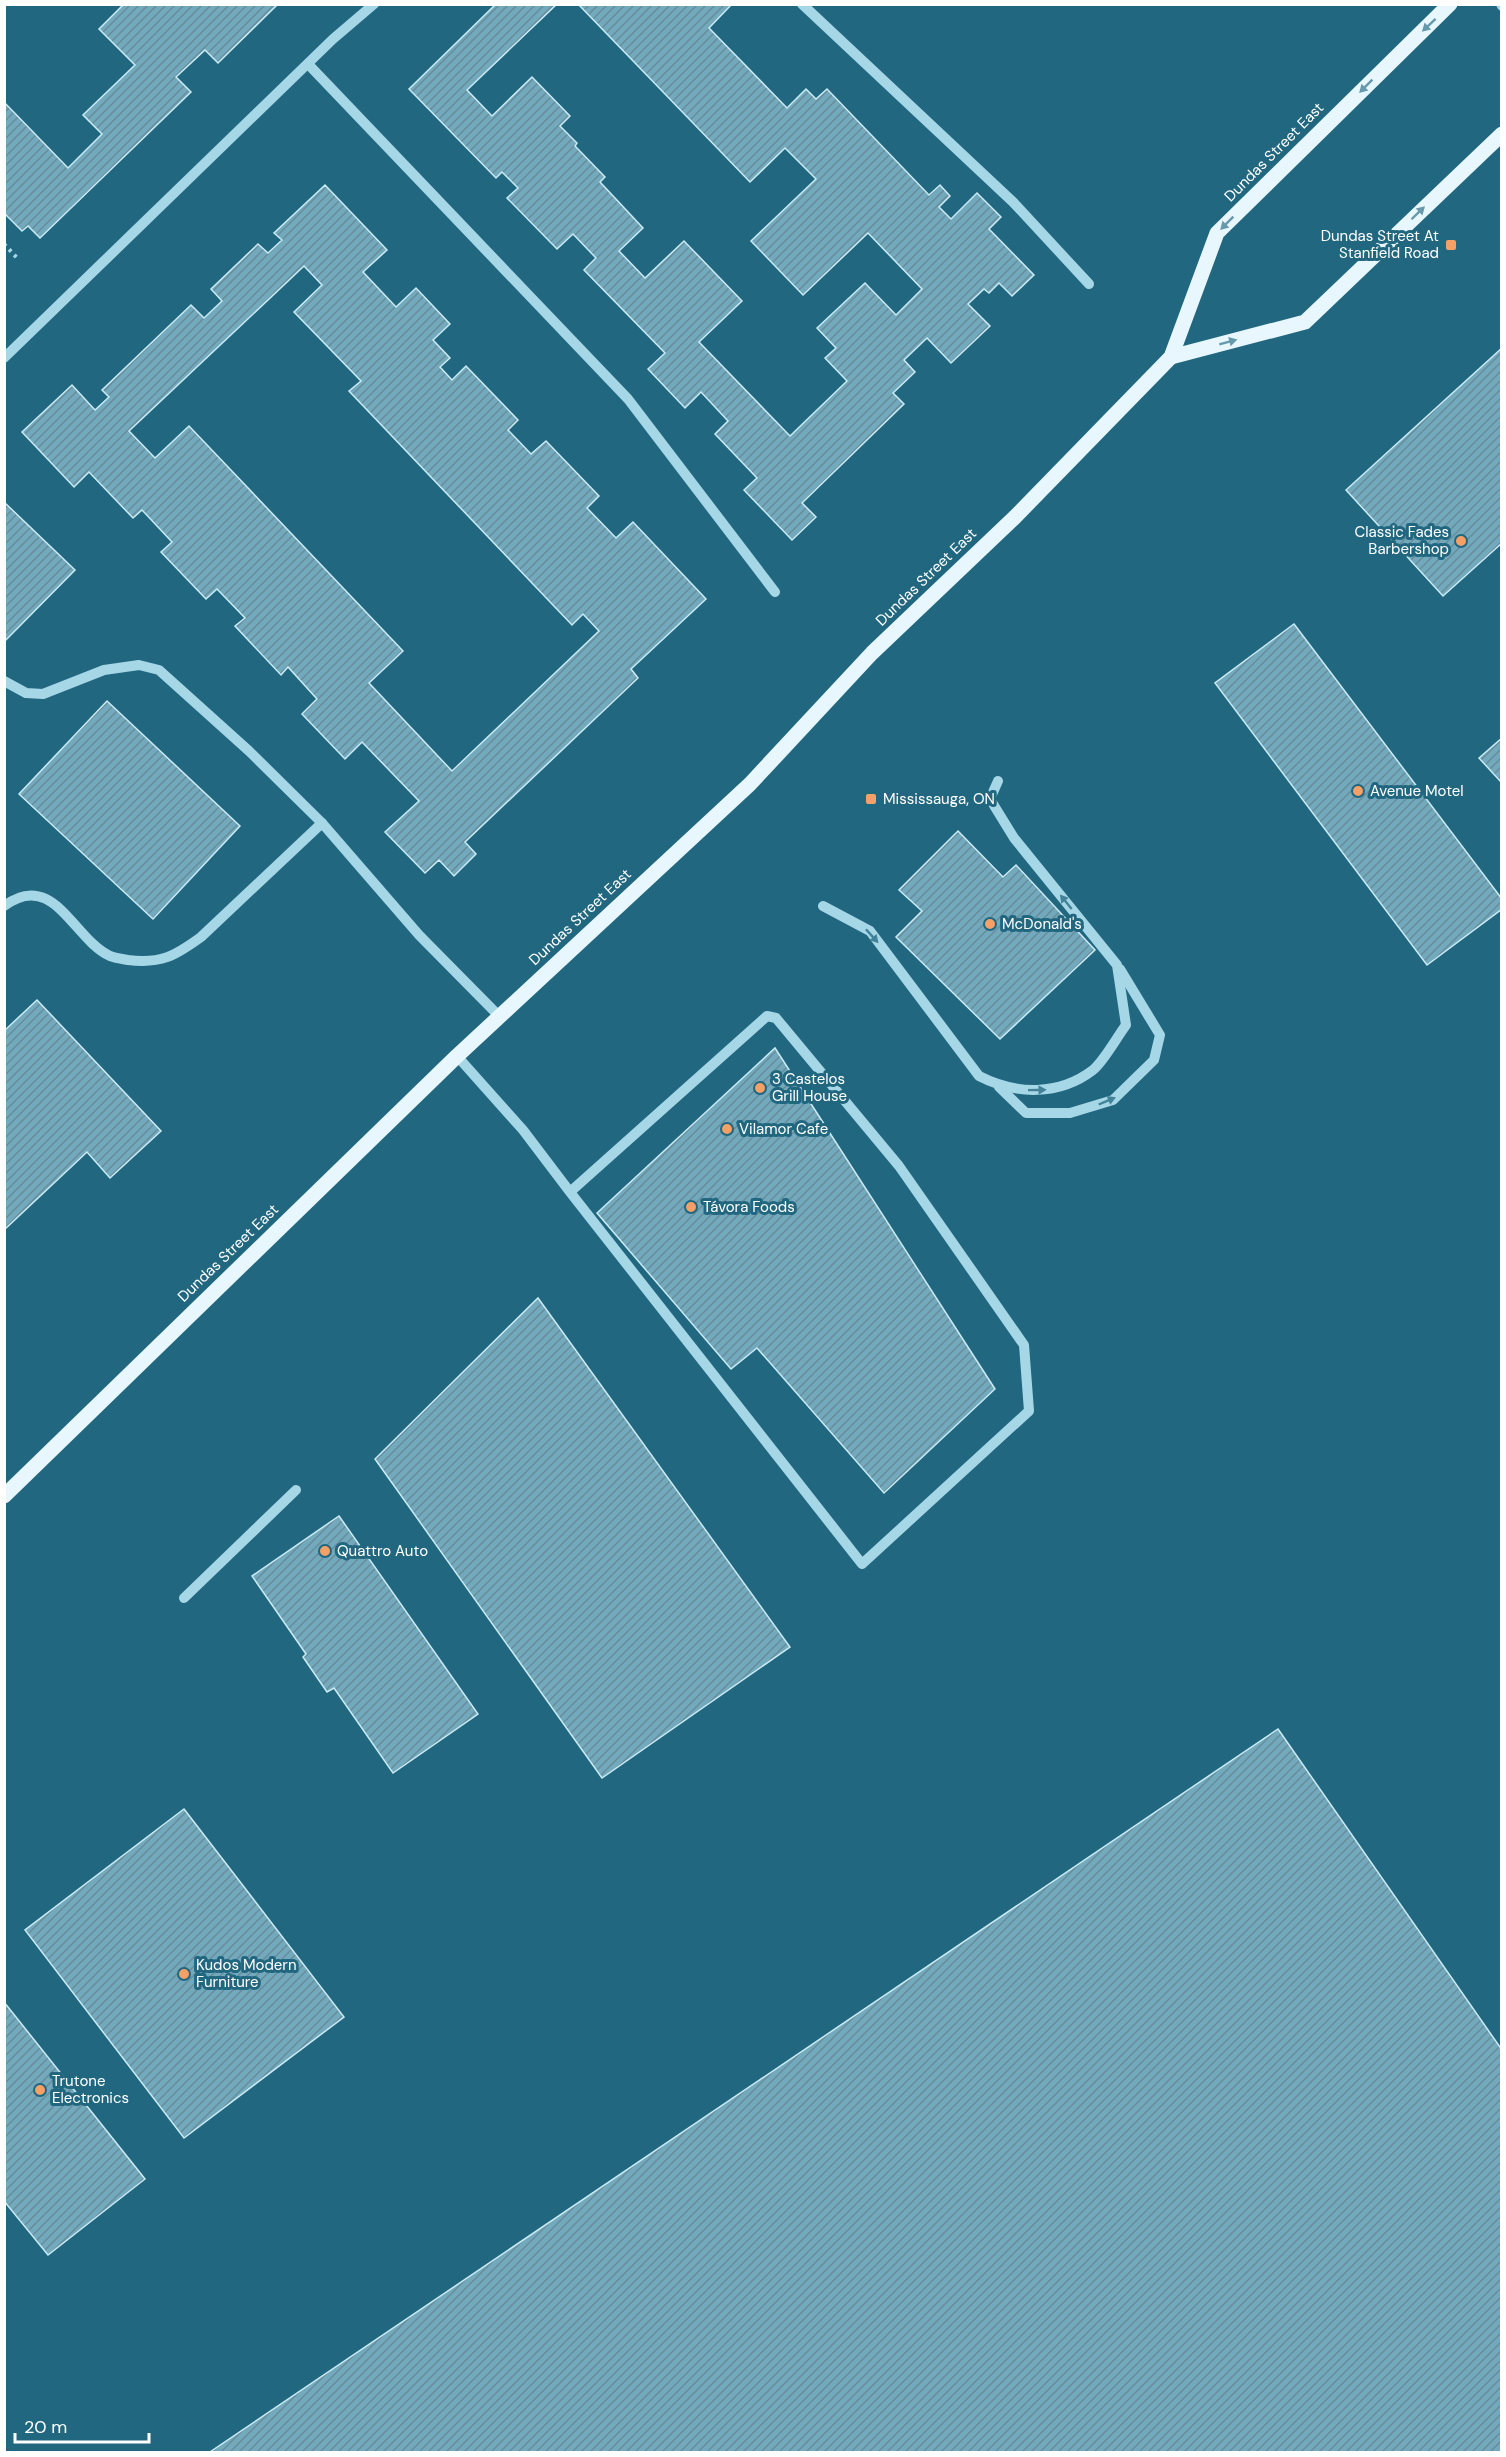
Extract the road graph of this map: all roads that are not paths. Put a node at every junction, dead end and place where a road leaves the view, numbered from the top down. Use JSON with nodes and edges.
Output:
{"nodes":[{"id":1,"x":375,"y":4,"type":"edge"},
{"id":2,"x":802,"y":4,"type":"edge"},
{"id":3,"x":1450,"y":4,"type":"edge"},
{"id":4,"x":308,"y":64,"type":"junction"},
{"id":5,"x":1502,"y":134,"type":"edge"},
{"id":6,"x":1089,"y":284,"type":"dead end"},
{"id":7,"x":1171,"y":357,"type":"junction"},
{"id":8,"x":4,"y":358,"type":"edge"},
{"id":9,"x":775,"y":592,"type":"dead end"},
{"id":10,"x":4,"y":681,"type":"edge"},
{"id":11,"x":998,"y":782,"type":"dead end"},
{"id":12,"x":322,"y":823,"type":"junction"},
{"id":13,"x":4,"y":906,"type":"edge"},
{"id":14,"x":823,"y":906,"type":"dead end"},
{"id":15,"x":1118,"y":964,"type":"junction"},
{"id":16,"x":499,"y":1016,"type":"junction"},
{"id":17,"x":457,"y":1056,"type":"junction"},
{"id":18,"x":999,"y":1086,"type":"junction"},
{"id":19,"x":570,"y":1192,"type":"junction"},
{"id":20,"x":296,"y":1490,"type":"dead end"},
{"id":21,"x":4,"y":1496,"type":"edge"},
{"id":22,"x":184,"y":1598,"type":"dead end"}],
"edges":[{"from":1,"to":4,"type":"street"},
{"from":2,"to":6,"type":"street"},
{"from":3,"to":7,"type":"main road","name":"Dundas Street East","one_way":true},
{"from":4,"to":8,"type":"street"},
{"from":4,"to":9,"type":"street"},
{"from":7,"to":5,"type":"main road","one_way":true},
{"from":7,"to":16,"type":"main road","name":"Dundas Street East"},
{"from":10,"to":12,"type":"street"},
{"from":15,"to":11,"type":"street","one_way":true},
{"from":12,"to":13,"type":"street"},
{"from":12,"to":16,"type":"street"},
{"from":14,"to":18,"type":"street","one_way":true},
{"from":18,"to":15,"type":"street","one_way":true},
{"from":18,"to":15,"type":"street","one_way":true},
{"from":16,"to":17,"type":"main road","name":"Dundas Street East"},
{"from":17,"to":19,"type":"street"},
{"from":17,"to":21,"type":"main road","name":"Dundas Street East"},
{"from":19,"to":19,"type":"street"},
{"from":20,"to":22,"type":"street"}]}
